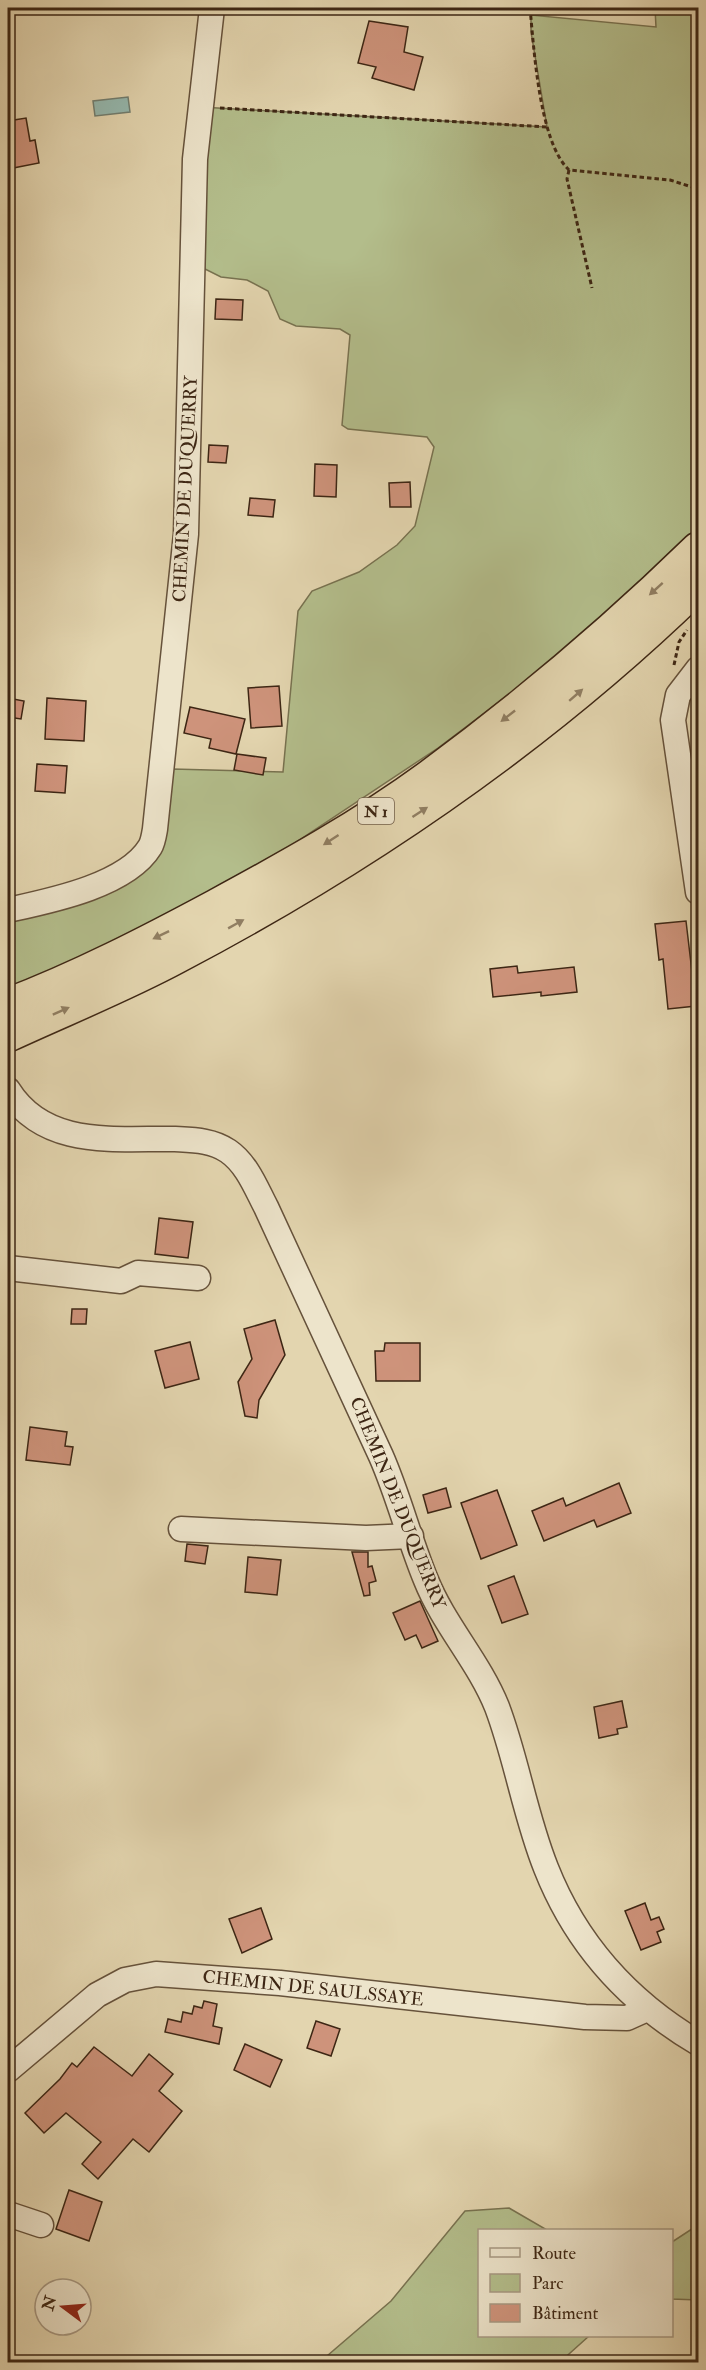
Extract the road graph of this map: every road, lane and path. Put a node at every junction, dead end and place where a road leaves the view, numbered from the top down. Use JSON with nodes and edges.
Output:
{"nodes":[{"id":1,"x":212,"y":8,"type":"edge"},
{"id":2,"x":530,"y":8,"type":"edge"},
{"id":3,"x":201,"y":107,"type":"junction"},
{"id":4,"x":547,"y":127,"type":"junction"},
{"id":5,"x":569,"y":170,"type":"junction"},
{"id":6,"x":699,"y":189,"type":"edge"},
{"id":7,"x":592,"y":288,"type":"dead end"},
{"id":8,"x":699,"y":549,"type":"edge"},
{"id":9,"x":699,"y":585,"type":"edge"},
{"id":10,"x":693,"y":623,"type":"dead end"},
{"id":11,"x":699,"y":669,"type":"edge"},
{"id":12,"x":678,"y":695,"type":"junction"},
{"id":13,"x":699,"y":892,"type":"edge"},
{"id":14,"x":8,"y":910,"type":"edge"},
{"id":15,"x":8,"y":1005,"type":"edge"},
{"id":16,"x":8,"y":1035,"type":"edge"},
{"id":17,"x":8,"y":1090,"type":"edge"},
{"id":18,"x":8,"y":1268,"type":"edge"},
{"id":19,"x":198,"y":1278,"type":"dead end"},
{"id":20,"x":181,"y":1529,"type":"dead end"},
{"id":21,"x":411,"y":1536,"type":"junction"},
{"id":22,"x":647,"y":2009,"type":"junction"},
{"id":23,"x":699,"y":2043,"type":"edge"},
{"id":24,"x":8,"y":2070,"type":"edge"},
{"id":25,"x":8,"y":2214,"type":"edge"},
{"id":26,"x":41,"y":2225,"type":"dead end"}],
"edges":[{"from":1,"to":3,"type":"street","name":"CHEMIN DE DUQUERRY"},
{"from":2,"to":4,"type":"path"},
{"from":3,"to":4,"type":"path"},
{"from":3,"to":14,"type":"street","name":"CHEMIN DE DUQUERRY"},
{"from":4,"to":5,"type":"path"},
{"from":5,"to":6,"type":"path"},
{"from":5,"to":7,"type":"path"},
{"from":8,"to":15,"type":"highway","number":"N 1","one_way":true},
{"from":16,"to":9,"type":"highway","number":"N 1","one_way":true},
{"from":10,"to":12,"type":"path"},
{"from":11,"to":12,"type":"street"},
{"from":12,"to":13,"type":"street"},
{"from":17,"to":21,"type":"street","name":"CHEMIN DE DUQUERRY"},
{"from":18,"to":19,"type":"street"},
{"from":20,"to":21,"type":"street"},
{"from":21,"to":22,"type":"street","name":"CHEMIN DE DUQUERRY"},
{"from":22,"to":23,"type":"street","name":"CHEMIN DE DUQUERRY"},
{"from":22,"to":24,"type":"street","name":"CHEMIN DE SAULSSAYE"},
{"from":25,"to":26,"type":"street"}]}
